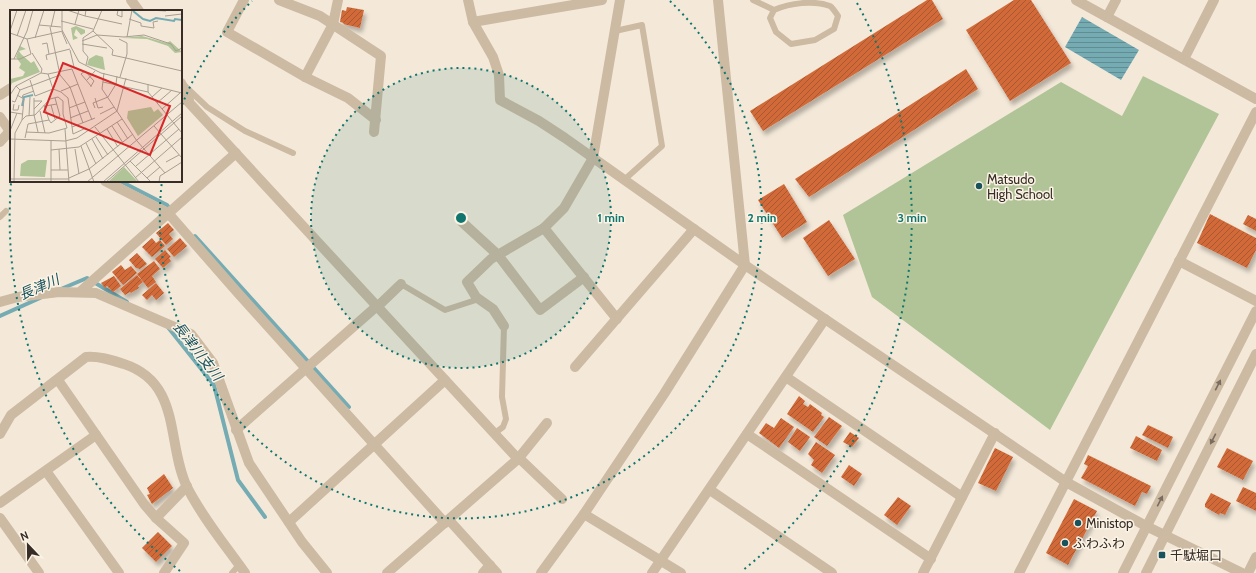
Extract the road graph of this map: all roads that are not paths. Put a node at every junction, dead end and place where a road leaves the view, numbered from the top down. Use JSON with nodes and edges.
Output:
{"nodes":[{"id":1,"x":131,"y":0,"type":"edge"},
{"id":2,"x":244,"y":0,"type":"edge"},
{"id":3,"x":279,"y":0,"type":"edge"},
{"id":4,"x":338,"y":0,"type":"edge"},
{"id":5,"x":468,"y":0,"type":"edge"},
{"id":6,"x":602,"y":0,"type":"edge"},
{"id":7,"x":620,"y":0,"type":"edge"},
{"id":8,"x":718,"y":0,"type":"edge"},
{"id":9,"x":753,"y":0,"type":"edge"},
{"id":10,"x":1076,"y":0,"type":"edge"},
{"id":11,"x":1116,"y":0,"type":"edge"},
{"id":12,"x":1214,"y":0,"type":"edge"},
{"id":13,"x":138,"y":10,"type":"edge"},
{"id":14,"x":774,"y":10,"type":"junction"},
{"id":15,"x":1108,"y":17,"type":"junction"},
{"id":16,"x":473,"y":22,"type":"junction"},
{"id":17,"x":333,"y":24,"type":"junction"},
{"id":18,"x":615,"y":31,"type":"junction"},
{"id":19,"x":1184,"y":59,"type":"junction"},
{"id":20,"x":305,"y":77,"type":"junction"},
{"id":21,"x":182,"y":83,"type":"edge"},
{"id":22,"x":182,"y":84,"type":"edge"},
{"id":23,"x":10,"y":89,"type":"edge"},
{"id":24,"x":0,"y":95,"type":"edge"},
{"id":25,"x":182,"y":95,"type":"edge"},
{"id":26,"x":1256,"y":99,"type":"edge"},
{"id":27,"x":192,"y":107,"type":"junction"},
{"id":28,"x":1256,"y":112,"type":"edge"},
{"id":29,"x":0,"y":117,"type":"edge"},
{"id":30,"x":376,"y":120,"type":"junction"},
{"id":31,"x":10,"y":132,"type":"edge"},
{"id":32,"x":374,"y":132,"type":"dead end"},
{"id":33,"x":0,"y":142,"type":"edge"},
{"id":34,"x":236,"y":153,"type":"junction"},
{"id":35,"x":293,"y":153,"type":"dead end"},
{"id":36,"x":593,"y":158,"type":"junction"},
{"id":37,"x":624,"y":180,"type":"junction"},
{"id":38,"x":108,"y":182,"type":"edge"},
{"id":39,"x":6,"y":212,"type":"dead end"},
{"id":40,"x":168,"y":213,"type":"junction"},
{"id":41,"x":0,"y":217,"type":"edge"},
{"id":42,"x":462,"y":222,"type":"dead end"},
{"id":43,"x":544,"y":228,"type":"junction"},
{"id":44,"x":694,"y":229,"type":"junction"},
{"id":45,"x":498,"y":255,"type":"junction"},
{"id":46,"x":1179,"y":261,"type":"junction"},
{"id":47,"x":745,"y":265,"type":"junction"},
{"id":48,"x":584,"y":277,"type":"junction"},
{"id":49,"x":401,"y":284,"type":"joint"},
{"id":50,"x":81,"y":291,"type":"junction"},
{"id":51,"x":478,"y":299,"type":"junction"},
{"id":52,"x":1256,"y":301,"type":"edge"},
{"id":53,"x":0,"y":302,"type":"edge"},
{"id":54,"x":377,"y":306,"type":"junction"},
{"id":55,"x":1256,"y":311,"type":"edge"},
{"id":56,"x":616,"y":319,"type":"junction"},
{"id":57,"x":825,"y":319,"type":"junction"},
{"id":58,"x":504,"y":326,"type":"joint"},
{"id":59,"x":1256,"y":354,"type":"edge"},
{"id":60,"x":575,"y":366,"type":"dead end"},
{"id":61,"x":305,"y":369,"type":"junction"},
{"id":62,"x":786,"y":377,"type":"junction"},
{"id":63,"x":58,"y":380,"type":"junction"},
{"id":64,"x":445,"y":380,"type":"junction"},
{"id":65,"x":547,"y":423,"type":"dead end"},
{"id":66,"x":236,"y":430,"type":"junction"},
{"id":67,"x":495,"y":433,"type":"junction"},
{"id":68,"x":995,"y":433,"type":"junction"},
{"id":69,"x":0,"y":434,"type":"edge"},
{"id":70,"x":747,"y":434,"type":"junction"},
{"id":71,"x":96,"y":435,"type":"junction"},
{"id":72,"x":374,"y":445,"type":"junction"},
{"id":73,"x":518,"y":458,"type":"junction"},
{"id":74,"x":46,"y":471,"type":"junction"},
{"id":75,"x":1066,"y":482,"type":"junction"},
{"id":76,"x":187,"y":486,"type":"junction"},
{"id":77,"x":710,"y":490,"type":"junction"},
{"id":78,"x":962,"y":497,"type":"junction"},
{"id":79,"x":562,"y":499,"type":"dead end"},
{"id":80,"x":0,"y":503,"type":"edge"},
{"id":81,"x":584,"y":514,"type":"junction"},
{"id":82,"x":0,"y":518,"type":"edge"},
{"id":83,"x":156,"y":518,"type":"junction"},
{"id":84,"x":447,"y":521,"type":"junction"},
{"id":85,"x":289,"y":522,"type":"junction"},
{"id":86,"x":1146,"y":526,"type":"junction"},
{"id":87,"x":1165,"y":536,"type":"junction"},
{"id":88,"x":1256,"y":557,"type":"edge"},
{"id":89,"x":931,"y":559,"type":"junction"},
{"id":90,"x":661,"y":560,"type":"junction"},
{"id":91,"x":490,"y":565,"type":"junction"},
{"id":92,"x":242,"y":569,"type":"edge"},
{"id":93,"x":39,"y":573,"type":"edge"},
{"id":94,"x":119,"y":573,"type":"edge"},
{"id":95,"x":164,"y":573,"type":"edge"},
{"id":96,"x":232,"y":573,"type":"edge"},
{"id":97,"x":327,"y":573,"type":"edge"},
{"id":98,"x":387,"y":573,"type":"edge"},
{"id":99,"x":483,"y":573,"type":"edge"},
{"id":100,"x":497,"y":573,"type":"edge"},
{"id":101,"x":541,"y":573,"type":"edge"},
{"id":102,"x":652,"y":573,"type":"edge"},
{"id":103,"x":681,"y":573,"type":"edge"},
{"id":104,"x":832,"y":573,"type":"edge"},
{"id":105,"x":923,"y":573,"type":"edge"},
{"id":106,"x":1019,"y":573,"type":"edge"},
{"id":107,"x":1123,"y":573,"type":"edge"},
{"id":108,"x":1146,"y":573,"type":"edge"},
{"id":109,"x":1242,"y":573,"type":"edge"},
{"id":110,"x":1248,"y":573,"type":"edge"}],
"edges":[{"from":1,"to":13,"type":"street"},
{"from":2,"to":20,"type":"street"},
{"from":3,"to":17,"type":"street"},
{"from":4,"to":17,"type":"street"},
{"from":5,"to":16,"type":"street"},
{"from":6,"to":16,"type":"street"},
{"from":7,"to":18,"type":"street"},
{"from":8,"to":47,"type":"street"},
{"from":9,"to":14,"type":"lane"},
{"from":10,"to":15,"type":"street"},
{"from":11,"to":15,"type":"street"},
{"from":12,"to":19,"type":"street"},
{"from":14,"to":14,"type":"lane"},
{"from":15,"to":19,"type":"street"},
{"from":16,"to":36,"type":"street"},
{"from":17,"to":20,"type":"street"},
{"from":17,"to":30,"type":"street"},
{"from":18,"to":36,"type":"street"},
{"from":18,"to":37,"type":"lane"},
{"from":19,"to":26,"type":"street"},
{"from":20,"to":30,"type":"street"},
{"from":21,"to":35,"type":"lane"},
{"from":22,"to":27,"type":"street"},
{"from":23,"to":24,"type":"street"},
{"from":25,"to":27,"type":"street"},
{"from":27,"to":34,"type":"street"},
{"from":28,"to":46,"type":"street"},
{"from":29,"to":31,"type":"street"},
{"from":30,"to":32,"type":"street"},
{"from":31,"to":33,"type":"street"},
{"from":34,"to":40,"type":"street"},
{"from":34,"to":54,"type":"street"},
{"from":36,"to":37,"type":"street"},
{"from":36,"to":43,"type":"street"},
{"from":37,"to":44,"type":"street"},
{"from":38,"to":40,"type":"street"},
{"from":39,"to":41,"type":"lane"},
{"from":40,"to":50,"type":"street"},
{"from":40,"to":61,"type":"street"},
{"from":42,"to":45,"type":"street"},
{"from":43,"to":45,"type":"street"},
{"from":43,"to":48,"type":"street"},
{"from":44,"to":47,"type":"street"},
{"from":44,"to":56,"type":"street"},
{"from":45,"to":48,"type":"street"},
{"from":45,"to":51,"type":"street"},
{"from":46,"to":52,"type":"street"},
{"from":46,"to":75,"type":"street"},
{"from":47,"to":57,"type":"street"},
{"from":47,"to":81,"type":"street"},
{"from":48,"to":56,"type":"street"},
{"from":49,"to":51,"type":"lane"},
{"from":49,"to":54,"type":"street"},
{"from":50,"to":53,"type":"street"},
{"from":50,"to":66,"type":"street"},
{"from":51,"to":58,"type":"street"},
{"from":54,"to":61,"type":"street"},
{"from":54,"to":64,"type":"street"},
{"from":86,"to":55,"type":"street","one_way":true},
{"from":56,"to":60,"type":"street"},
{"from":57,"to":62,"type":"street"},
{"from":57,"to":68,"type":"street"},
{"from":58,"to":67,"type":"lane"},
{"from":59,"to":87,"type":"street","one_way":true},
{"from":61,"to":66,"type":"street"},
{"from":61,"to":72,"type":"street"},
{"from":62,"to":70,"type":"street"},
{"from":62,"to":78,"type":"street"},
{"from":63,"to":69,"type":"street"},
{"from":63,"to":71,"type":"street"},
{"from":63,"to":76,"type":"street"},
{"from":64,"to":67,"type":"street"},
{"from":64,"to":72,"type":"street"},
{"from":65,"to":73,"type":"street"},
{"from":66,"to":85,"type":"street"},
{"from":67,"to":73,"type":"street"},
{"from":68,"to":75,"type":"street"},
{"from":68,"to":78,"type":"street"},
{"from":70,"to":77,"type":"street"},
{"from":70,"to":89,"type":"street"},
{"from":71,"to":74,"type":"street"},
{"from":71,"to":83,"type":"street"},
{"from":72,"to":84,"type":"street"},
{"from":72,"to":85,"type":"street"},
{"from":73,"to":79,"type":"street"},
{"from":73,"to":84,"type":"street"},
{"from":74,"to":80,"type":"street"},
{"from":74,"to":94,"type":"street"},
{"from":75,"to":86,"type":"street"},
{"from":75,"to":106,"type":"street"},
{"from":76,"to":83,"type":"street"},
{"from":76,"to":92,"type":"street"},
{"from":77,"to":90,"type":"street"},
{"from":77,"to":104,"type":"street"},
{"from":78,"to":89,"type":"street"},
{"from":81,"to":90,"type":"street"},
{"from":81,"to":101,"type":"street"},
{"from":82,"to":93,"type":"street"},
{"from":83,"to":95,"type":"street"},
{"from":84,"to":91,"type":"street"},
{"from":84,"to":98,"type":"street"},
{"from":85,"to":97,"type":"street"},
{"from":86,"to":87,"type":"street"},
{"from":86,"to":107,"type":"street"},
{"from":87,"to":108,"type":"street"},
{"from":87,"to":109,"type":"street"},
{"from":88,"to":110,"type":"street"},
{"from":89,"to":105,"type":"street"},
{"from":90,"to":102,"type":"street"},
{"from":90,"to":103,"type":"street"},
{"from":91,"to":99,"type":"street"},
{"from":91,"to":100,"type":"street"},
{"from":92,"to":96,"type":"lane"}]}
